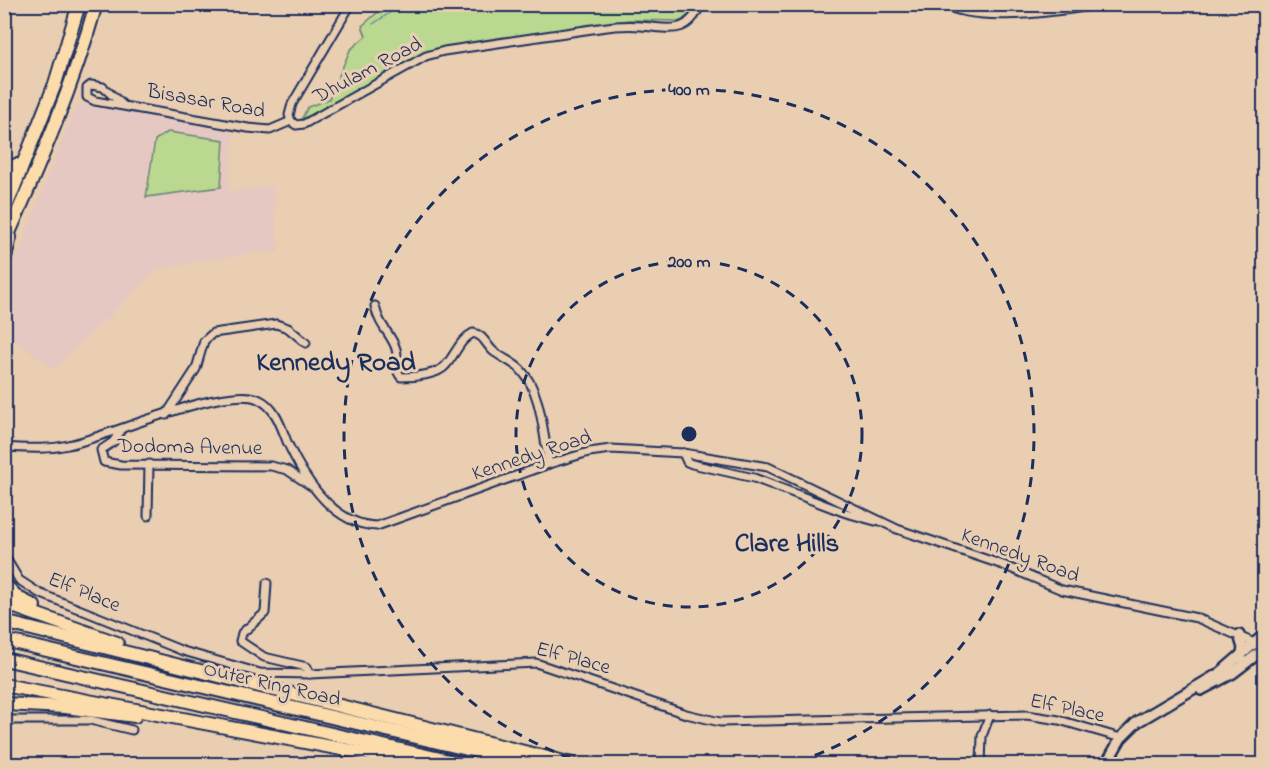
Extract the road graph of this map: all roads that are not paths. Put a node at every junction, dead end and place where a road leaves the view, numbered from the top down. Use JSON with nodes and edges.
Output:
{"nodes":[{"id":1,"x":79,"y":4,"type":"edge"},
{"id":2,"x":96,"y":4,"type":"edge"},
{"id":3,"x":351,"y":4,"type":"edge"},
{"id":4,"x":701,"y":4,"type":"edge"},
{"id":5,"x":942,"y":4,"type":"edge"},
{"id":6,"x":1053,"y":4,"type":"edge"},
{"id":7,"x":1103,"y":5,"type":"edge"},
{"id":8,"x":957,"y":7,"type":"edge"},
{"id":9,"x":1047,"y":12,"type":"junction"},
{"id":10,"x":73,"y":28,"type":"junction"},
{"id":11,"x":123,"y":105,"type":"junction"},
{"id":12,"x":291,"y":121,"type":"junction"},
{"id":13,"x":4,"y":188,"type":"edge"},
{"id":14,"x":4,"y":212,"type":"edge"},
{"id":15,"x":12,"y":227,"type":"junction"},
{"id":16,"x":4,"y":244,"type":"edge"},
{"id":17,"x":4,"y":261,"type":"edge"},
{"id":18,"x":375,"y":306,"type":"dead end"},
{"id":19,"x":306,"y":343,"type":"dead end"},
{"id":20,"x":166,"y":415,"type":"junction"},
{"id":21,"x":121,"y":430,"type":"junction"},
{"id":22,"x":6,"y":447,"type":"edge"},
{"id":23,"x":683,"y":453,"type":"junction"},
{"id":24,"x":148,"y":464,"type":"junction"},
{"id":25,"x":549,"y":464,"type":"junction"},
{"id":26,"x":4,"y":485,"type":"edge"},
{"id":27,"x":313,"y":487,"type":"junction"},
{"id":28,"x":148,"y":516,"type":"dead end"},
{"id":29,"x":880,"y":521,"type":"junction"},
{"id":30,"x":4,"y":555,"type":"edge"},
{"id":31,"x":267,"y":583,"type":"dead end"},
{"id":32,"x":4,"y":584,"type":"edge"},
{"id":33,"x":4,"y":603,"type":"edge"},
{"id":34,"x":4,"y":622,"type":"edge"},
{"id":35,"x":1239,"y":635,"type":"junction"},
{"id":36,"x":1264,"y":635,"type":"edge"},
{"id":37,"x":106,"y":639,"type":"junction"},
{"id":38,"x":4,"y":640,"type":"edge"},
{"id":39,"x":1262,"y":647,"type":"edge"},
{"id":40,"x":1241,"y":658,"type":"junction"},
{"id":41,"x":4,"y":659,"type":"edge"},
{"id":42,"x":160,"y":659,"type":"junction"},
{"id":43,"x":310,"y":675,"type":"junction"},
{"id":44,"x":4,"y":685,"type":"edge"},
{"id":45,"x":1185,"y":694,"type":"junction"},
{"id":46,"x":9,"y":702,"type":"edge"},
{"id":47,"x":990,"y":715,"type":"junction"},
{"id":48,"x":168,"y":717,"type":"junction"},
{"id":49,"x":4,"y":720,"type":"edge"},
{"id":50,"x":132,"y":730,"type":"dead end"},
{"id":51,"x":1121,"y":738,"type":"junction"},
{"id":52,"x":421,"y":765,"type":"edge"},
{"id":53,"x":462,"y":765,"type":"edge"},
{"id":54,"x":531,"y":765,"type":"edge"},
{"id":55,"x":572,"y":765,"type":"edge"},
{"id":56,"x":981,"y":765,"type":"edge"},
{"id":57,"x":1106,"y":765,"type":"edge"}],
"edges":[{"from":1,"to":10,"type":"highway"},
{"from":2,"to":15,"type":"highway"},
{"from":3,"to":12,"type":"street","name":"Bisasar Road"},
{"from":4,"to":12,"type":"street","name":"Dhulam Road"},
{"from":5,"to":8,"type":"street"},
{"from":6,"to":9,"type":"street"},
{"from":7,"to":9,"type":"street"},
{"from":8,"to":9,"type":"street"},
{"from":10,"to":13,"type":"highway"},
{"from":10,"to":14,"type":"highway"},
{"from":11,"to":11,"type":"street","name":"Bisasar Road"},
{"from":11,"to":12,"type":"street","name":"Bisasar Road"},
{"from":15,"to":16,"type":"highway"},
{"from":15,"to":17,"type":"highway"},
{"from":18,"to":25,"type":"street"},
{"from":19,"to":20,"type":"street"},
{"from":20,"to":21,"type":"street","name":"Kennedy Road"},
{"from":20,"to":27,"type":"street","name":"Kennedy Road"},
{"from":21,"to":22,"type":"street","name":"Kennedy Road"},
{"from":21,"to":24,"type":"street","name":"Dodoma Avenue"},
{"from":22,"to":26,"type":"street"},
{"from":23,"to":25,"type":"street","name":"Kennedy Road"},
{"from":23,"to":29,"type":"street","name":"Kennedy Road"},
{"from":23,"to":29,"type":"street"},
{"from":24,"to":27,"type":"street","name":"Dodoma Avenue"},
{"from":24,"to":28,"type":"street"},
{"from":25,"to":27,"type":"street","name":"Kennedy Road"},
{"from":29,"to":35,"type":"street","name":"Kennedy Road"},
{"from":30,"to":43,"type":"street","name":"Elf Place"},
{"from":31,"to":43,"type":"street"},
{"from":32,"to":37,"type":"highway"},
{"from":33,"to":37,"type":"highway"},
{"from":34,"to":42,"type":"highway"},
{"from":35,"to":39,"type":"street","name":"Kennedy Road"},
{"from":35,"to":40,"type":"street"},
{"from":36,"to":39,"type":"street"},
{"from":37,"to":42,"type":"highway"},
{"from":38,"to":54,"type":"highway","name":"Outer Ring Road"},
{"from":39,"to":40,"type":"street"},
{"from":39,"to":45,"type":"street"},
{"from":40,"to":45,"type":"street"},
{"from":41,"to":53,"type":"highway","name":"Outer Ring Road"},
{"from":42,"to":55,"type":"highway"},
{"from":43,"to":47,"type":"street","name":"Elf Place"},
{"from":44,"to":48,"type":"highway"},
{"from":45,"to":51,"type":"street"},
{"from":46,"to":48,"type":"highway"},
{"from":47,"to":51,"type":"street","name":"Elf Place"},
{"from":47,"to":56,"type":"street"},
{"from":48,"to":52,"type":"highway"},
{"from":49,"to":50,"type":"street"},
{"from":51,"to":57,"type":"street"}]}
